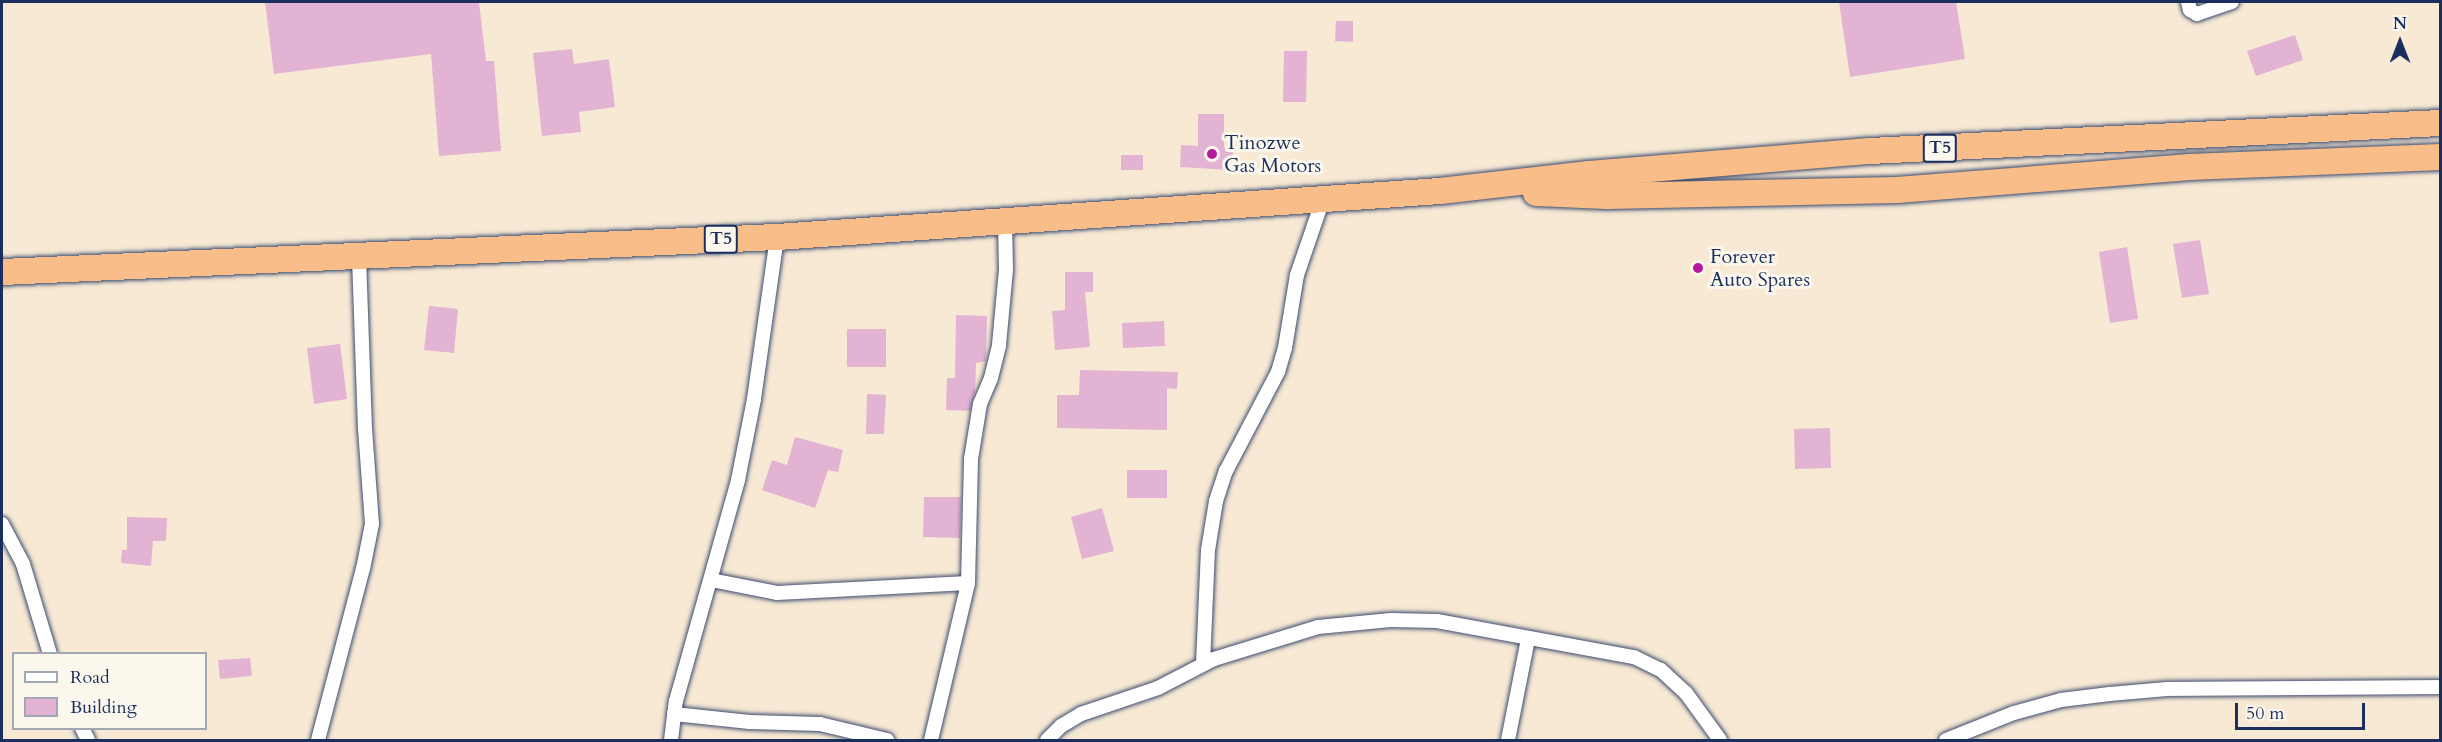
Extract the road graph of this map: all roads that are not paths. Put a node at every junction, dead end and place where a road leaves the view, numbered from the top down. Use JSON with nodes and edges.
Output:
{"nodes":[{"id":1,"x":2188,"y":2,"type":"edge"},
{"id":2,"x":2232,"y":2,"type":"edge"},
{"id":3,"x":2440,"y":123,"type":"edge"},
{"id":4,"x":2440,"y":158,"type":"edge"},
{"id":5,"x":1440,"y":190,"type":"junction"},
{"id":6,"x":1323,"y":199,"type":"junction"},
{"id":7,"x":1005,"y":220,"type":"junction"},
{"id":8,"x":777,"y":237,"type":"junction"},
{"id":9,"x":359,"y":255,"type":"junction"},
{"id":10,"x":2,"y":272,"type":"edge"},
{"id":11,"x":2,"y":524,"type":"edge"},
{"id":12,"x":711,"y":580,"type":"junction"},
{"id":13,"x":968,"y":583,"type":"junction"},
{"id":14,"x":1528,"y":639,"type":"junction"},
{"id":15,"x":49,"y":652,"type":"edge"},
{"id":16,"x":1203,"y":664,"type":"junction"},
{"id":17,"x":2440,"y":687,"type":"edge"},
{"id":18,"x":674,"y":714,"type":"junction"},
{"id":19,"x":318,"y":741,"type":"edge"},
{"id":20,"x":671,"y":741,"type":"edge"},
{"id":21,"x":887,"y":741,"type":"edge"},
{"id":22,"x":931,"y":741,"type":"edge"},
{"id":23,"x":1047,"y":741,"type":"edge"},
{"id":24,"x":1508,"y":741,"type":"edge"},
{"id":25,"x":1720,"y":741,"type":"edge"},
{"id":26,"x":1946,"y":741,"type":"edge"}],
"edges":[{"from":1,"to":2,"type":"street"},
{"from":3,"to":5,"type":"highway","number":"T5"},
{"from":4,"to":5,"type":"highway","number":"T5"},
{"from":5,"to":6,"type":"highway","number":"T5"},
{"from":6,"to":7,"type":"highway","number":"T5"},
{"from":6,"to":16,"type":"street"},
{"from":7,"to":8,"type":"highway","number":"T5"},
{"from":7,"to":13,"type":"street"},
{"from":8,"to":9,"type":"highway","number":"T5"},
{"from":8,"to":12,"type":"street"},
{"from":9,"to":10,"type":"highway","number":"T5"},
{"from":9,"to":19,"type":"street"},
{"from":11,"to":15,"type":"street"},
{"from":12,"to":13,"type":"street"},
{"from":12,"to":18,"type":"street"},
{"from":13,"to":22,"type":"street"},
{"from":14,"to":16,"type":"street"},
{"from":14,"to":24,"type":"street"},
{"from":14,"to":25,"type":"street"},
{"from":16,"to":23,"type":"street"},
{"from":17,"to":26,"type":"street"},
{"from":18,"to":20,"type":"street"},
{"from":18,"to":21,"type":"street"}]}
